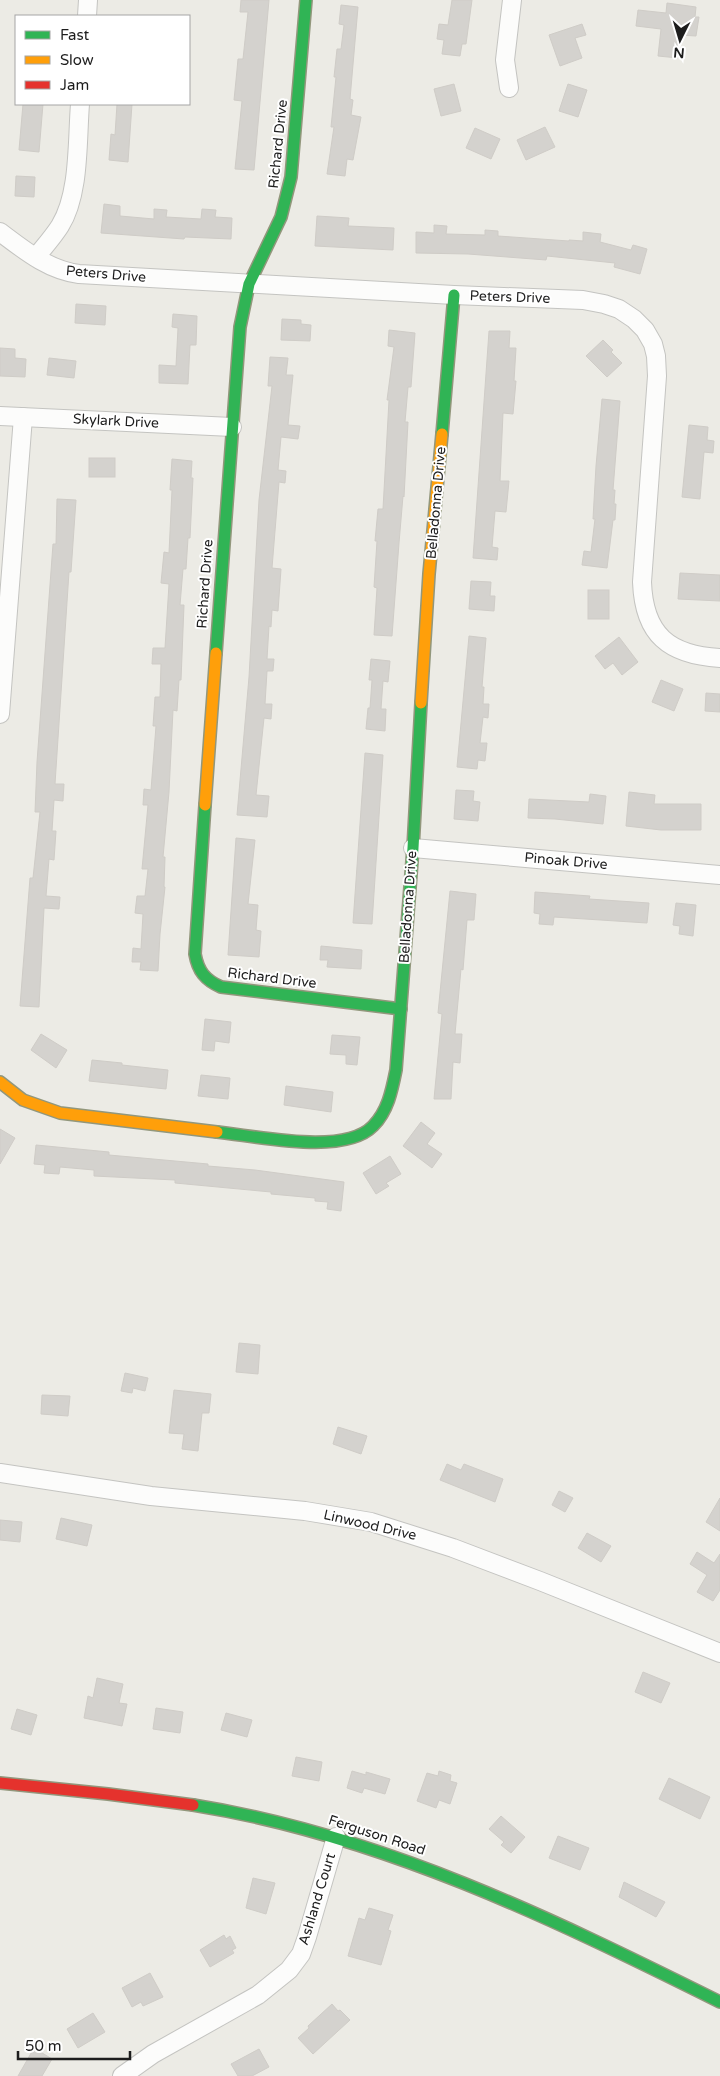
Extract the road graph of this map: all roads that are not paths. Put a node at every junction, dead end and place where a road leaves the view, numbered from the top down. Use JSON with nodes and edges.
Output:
{"nodes":[{"id":1,"x":88,"y":0,"type":"edge"},
{"id":2,"x":306,"y":0,"type":"edge"},
{"id":3,"x":512,"y":0,"type":"edge"},
{"id":4,"x":87,"y":15,"type":"edge"},
{"id":5,"x":509,"y":88,"type":"dead end"},
{"id":6,"x":80,"y":105,"type":"edge"},
{"id":7,"x":0,"y":232,"type":"edge"},
{"id":8,"x":36,"y":257,"type":"junction"},
{"id":9,"x":249,"y":284,"type":"junction"},
{"id":10,"x":454,"y":295,"type":"junction"},
{"id":11,"x":0,"y":416,"type":"edge"},
{"id":12,"x":22,"y":417,"type":"junction"},
{"id":13,"x":232,"y":427,"type":"junction"},
{"id":14,"x":720,"y":658,"type":"edge"},
{"id":15,"x":0,"y":714,"type":"edge"},
{"id":16,"x":413,"y":848,"type":"junction"},
{"id":17,"x":720,"y":874,"type":"edge"},
{"id":18,"x":401,"y":1009,"type":"junction"},
{"id":19,"x":0,"y":1082,"type":"edge"},
{"id":20,"x":0,"y":1473,"type":"edge"},
{"id":21,"x":720,"y":1653,"type":"edge"},
{"id":22,"x":0,"y":1783,"type":"edge"},
{"id":23,"x":336,"y":1837,"type":"junction"},
{"id":24,"x":720,"y":2002,"type":"edge"},
{"id":25,"x":122,"y":2076,"type":"edge"}],
"edges":[{"from":1,"to":4,"type":"street"},
{"from":2,"to":9,"type":"street","name":"Richard Drive"},
{"from":3,"to":5,"type":"street"},
{"from":6,"to":8,"type":"street"},
{"from":7,"to":8,"type":"street","name":"Peters Drive"},
{"from":8,"to":9,"type":"street","name":"Peters Drive"},
{"from":9,"to":10,"type":"street","name":"Peters Drive"},
{"from":9,"to":13,"type":"street","name":"Richard Drive"},
{"from":10,"to":14,"type":"street","name":"Peters Drive"},
{"from":10,"to":16,"type":"street","name":"Belladonna Drive"},
{"from":11,"to":12,"type":"street","name":"Skylark Drive"},
{"from":12,"to":13,"type":"street","name":"Skylark Drive"},
{"from":12,"to":15,"type":"street"},
{"from":13,"to":18,"type":"street","name":"Richard Drive"},
{"from":16,"to":17,"type":"street","name":"Pinoak Drive"},
{"from":16,"to":18,"type":"street","name":"Belladonna Drive"},
{"from":18,"to":19,"type":"street","name":"Belladonna Drive"},
{"from":20,"to":21,"type":"street","name":"Linwood Drive"},
{"from":22,"to":23,"type":"street","name":"Ferguson Road"},
{"from":23,"to":24,"type":"street","name":"Ferguson Road"},
{"from":23,"to":25,"type":"street","name":"Ashland Court"}]}
